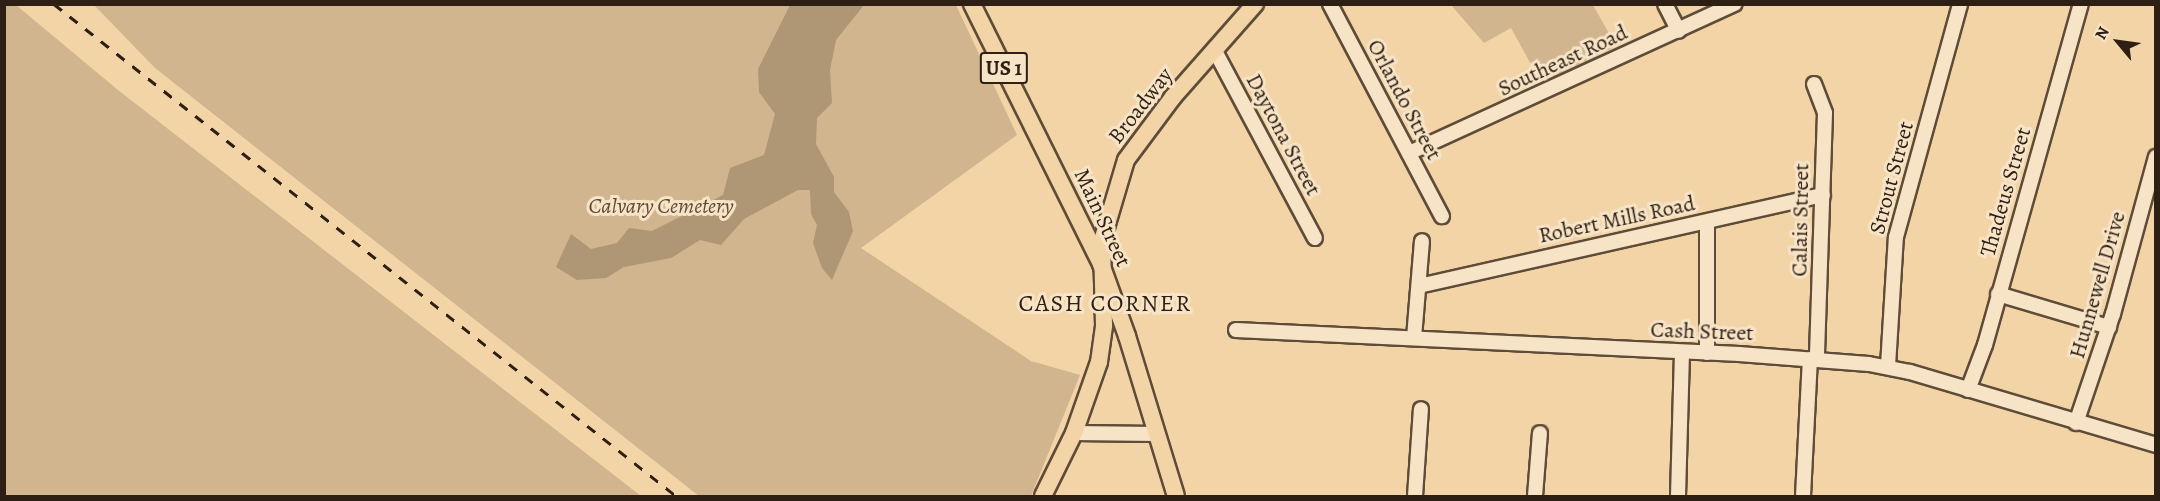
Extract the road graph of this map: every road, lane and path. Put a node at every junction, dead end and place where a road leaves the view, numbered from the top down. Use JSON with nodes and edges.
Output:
{"nodes":[{"id":1,"x":972,"y":4,"type":"edge"},
{"id":2,"x":1256,"y":4,"type":"edge"},
{"id":3,"x":1330,"y":4,"type":"edge"},
{"id":4,"x":1665,"y":4,"type":"edge"},
{"id":5,"x":1735,"y":4,"type":"edge"},
{"id":6,"x":1960,"y":4,"type":"edge"},
{"id":7,"x":2081,"y":4,"type":"edge"},
{"id":8,"x":1679,"y":31,"type":"junction"},
{"id":9,"x":1215,"y":51,"type":"junction"},
{"id":10,"x":1814,"y":84,"type":"dead end"},
{"id":11,"x":1409,"y":153,"type":"junction"},
{"id":12,"x":2156,"y":157,"type":"edge"},
{"id":13,"x":1823,"y":195,"type":"junction"},
{"id":14,"x":1442,"y":216,"type":"dead end"},
{"id":15,"x":1707,"y":222,"type":"junction"},
{"id":16,"x":1315,"y":238,"type":"dead end"},
{"id":17,"x":1422,"y":241,"type":"dead end"},
{"id":18,"x":1101,"y":264,"type":"junction"},
{"id":19,"x":1419,"y":286,"type":"junction"},
{"id":20,"x":1998,"y":294,"type":"junction"},
{"id":21,"x":2109,"y":327,"type":"junction"},
{"id":22,"x":1236,"y":330,"type":"dead end"},
{"id":23,"x":1414,"y":338,"type":"junction"},
{"id":24,"x":1682,"y":353,"type":"junction"},
{"id":25,"x":1707,"y":353,"type":"junction"},
{"id":26,"x":1813,"y":359,"type":"junction"},
{"id":27,"x":1888,"y":366,"type":"junction"},
{"id":28,"x":1968,"y":390,"type":"junction"},
{"id":29,"x":1421,"y":409,"type":"dead end"},
{"id":30,"x":2076,"y":423,"type":"junction"},
{"id":31,"x":1074,"y":433,"type":"junction"},
{"id":32,"x":1540,"y":433,"type":"dead end"},
{"id":33,"x":1157,"y":435,"type":"junction"},
{"id":34,"x":2156,"y":445,"type":"edge"},
{"id":35,"x":1060,"y":464,"type":"junction"},
{"id":36,"x":1043,"y":496,"type":"edge"},
{"id":37,"x":1051,"y":496,"type":"edge"},
{"id":38,"x":1176,"y":496,"type":"edge"},
{"id":39,"x":1415,"y":496,"type":"edge"},
{"id":40,"x":1535,"y":496,"type":"edge"},
{"id":41,"x":1678,"y":496,"type":"edge"},
{"id":42,"x":1803,"y":496,"type":"edge"}],
"edges":[{"from":1,"to":18,"type":"main road","name":"Main Street","number":"US 1"},
{"from":2,"to":9,"type":"main road","name":"Broadway"},
{"from":3,"to":11,"type":"street","name":"Orlando Street"},
{"from":4,"to":8,"type":"street"},
{"from":5,"to":8,"type":"street","name":"Southeast Road"},
{"from":6,"to":27,"type":"street","name":"Strout Street"},
{"from":7,"to":20,"type":"street","name":"Thadeus Street"},
{"from":8,"to":11,"type":"street","name":"Southeast Road"},
{"from":9,"to":16,"type":"street","name":"Daytona Street"},
{"from":9,"to":18,"type":"main road","name":"Broadway"},
{"from":10,"to":13,"type":"street","name":"Calais Street"},
{"from":11,"to":14,"type":"street","name":"Orlando Street"},
{"from":12,"to":21,"type":"street","name":"Hunnewell Drive"},
{"from":13,"to":15,"type":"street","name":"Robert Mills Road"},
{"from":13,"to":26,"type":"street","name":"Calais Street"},
{"from":15,"to":19,"type":"street","name":"Robert Mills Road"},
{"from":15,"to":25,"type":"street"},
{"from":17,"to":19,"type":"street"},
{"from":18,"to":31,"type":"main road","name":"Broadway"},
{"from":18,"to":33,"type":"main road","name":"Main Street","number":"US 1"},
{"from":19,"to":23,"type":"street"},
{"from":20,"to":21,"type":"street"},
{"from":20,"to":28,"type":"street","name":"Thadeus Street"},
{"from":21,"to":30,"type":"street","name":"Hunnewell Drive"},
{"from":22,"to":23,"type":"street","name":"Cash Street"},
{"from":23,"to":24,"type":"street","name":"Cash Street"},
{"from":24,"to":25,"type":"street","name":"Cash Street"},
{"from":24,"to":41,"type":"street"},
{"from":25,"to":26,"type":"street","name":"Cash Street"},
{"from":26,"to":27,"type":"street","name":"Cash Street"},
{"from":26,"to":42,"type":"street","name":"Calais Street"},
{"from":27,"to":28,"type":"street","name":"Cash Street"},
{"from":28,"to":30,"type":"street","name":"Cash Street"},
{"from":29,"to":39,"type":"street"},
{"from":30,"to":34,"type":"street","name":"Cash Street"},
{"from":31,"to":33,"type":"street"},
{"from":31,"to":35,"type":"main road","name":"Broadway"},
{"from":32,"to":40,"type":"street"},
{"from":33,"to":38,"type":"main road","name":"Main Street","number":"US 1"},
{"from":35,"to":36,"type":"main road","name":"Broadway"},
{"from":35,"to":37,"type":"main road","name":"Broadway"}]}
